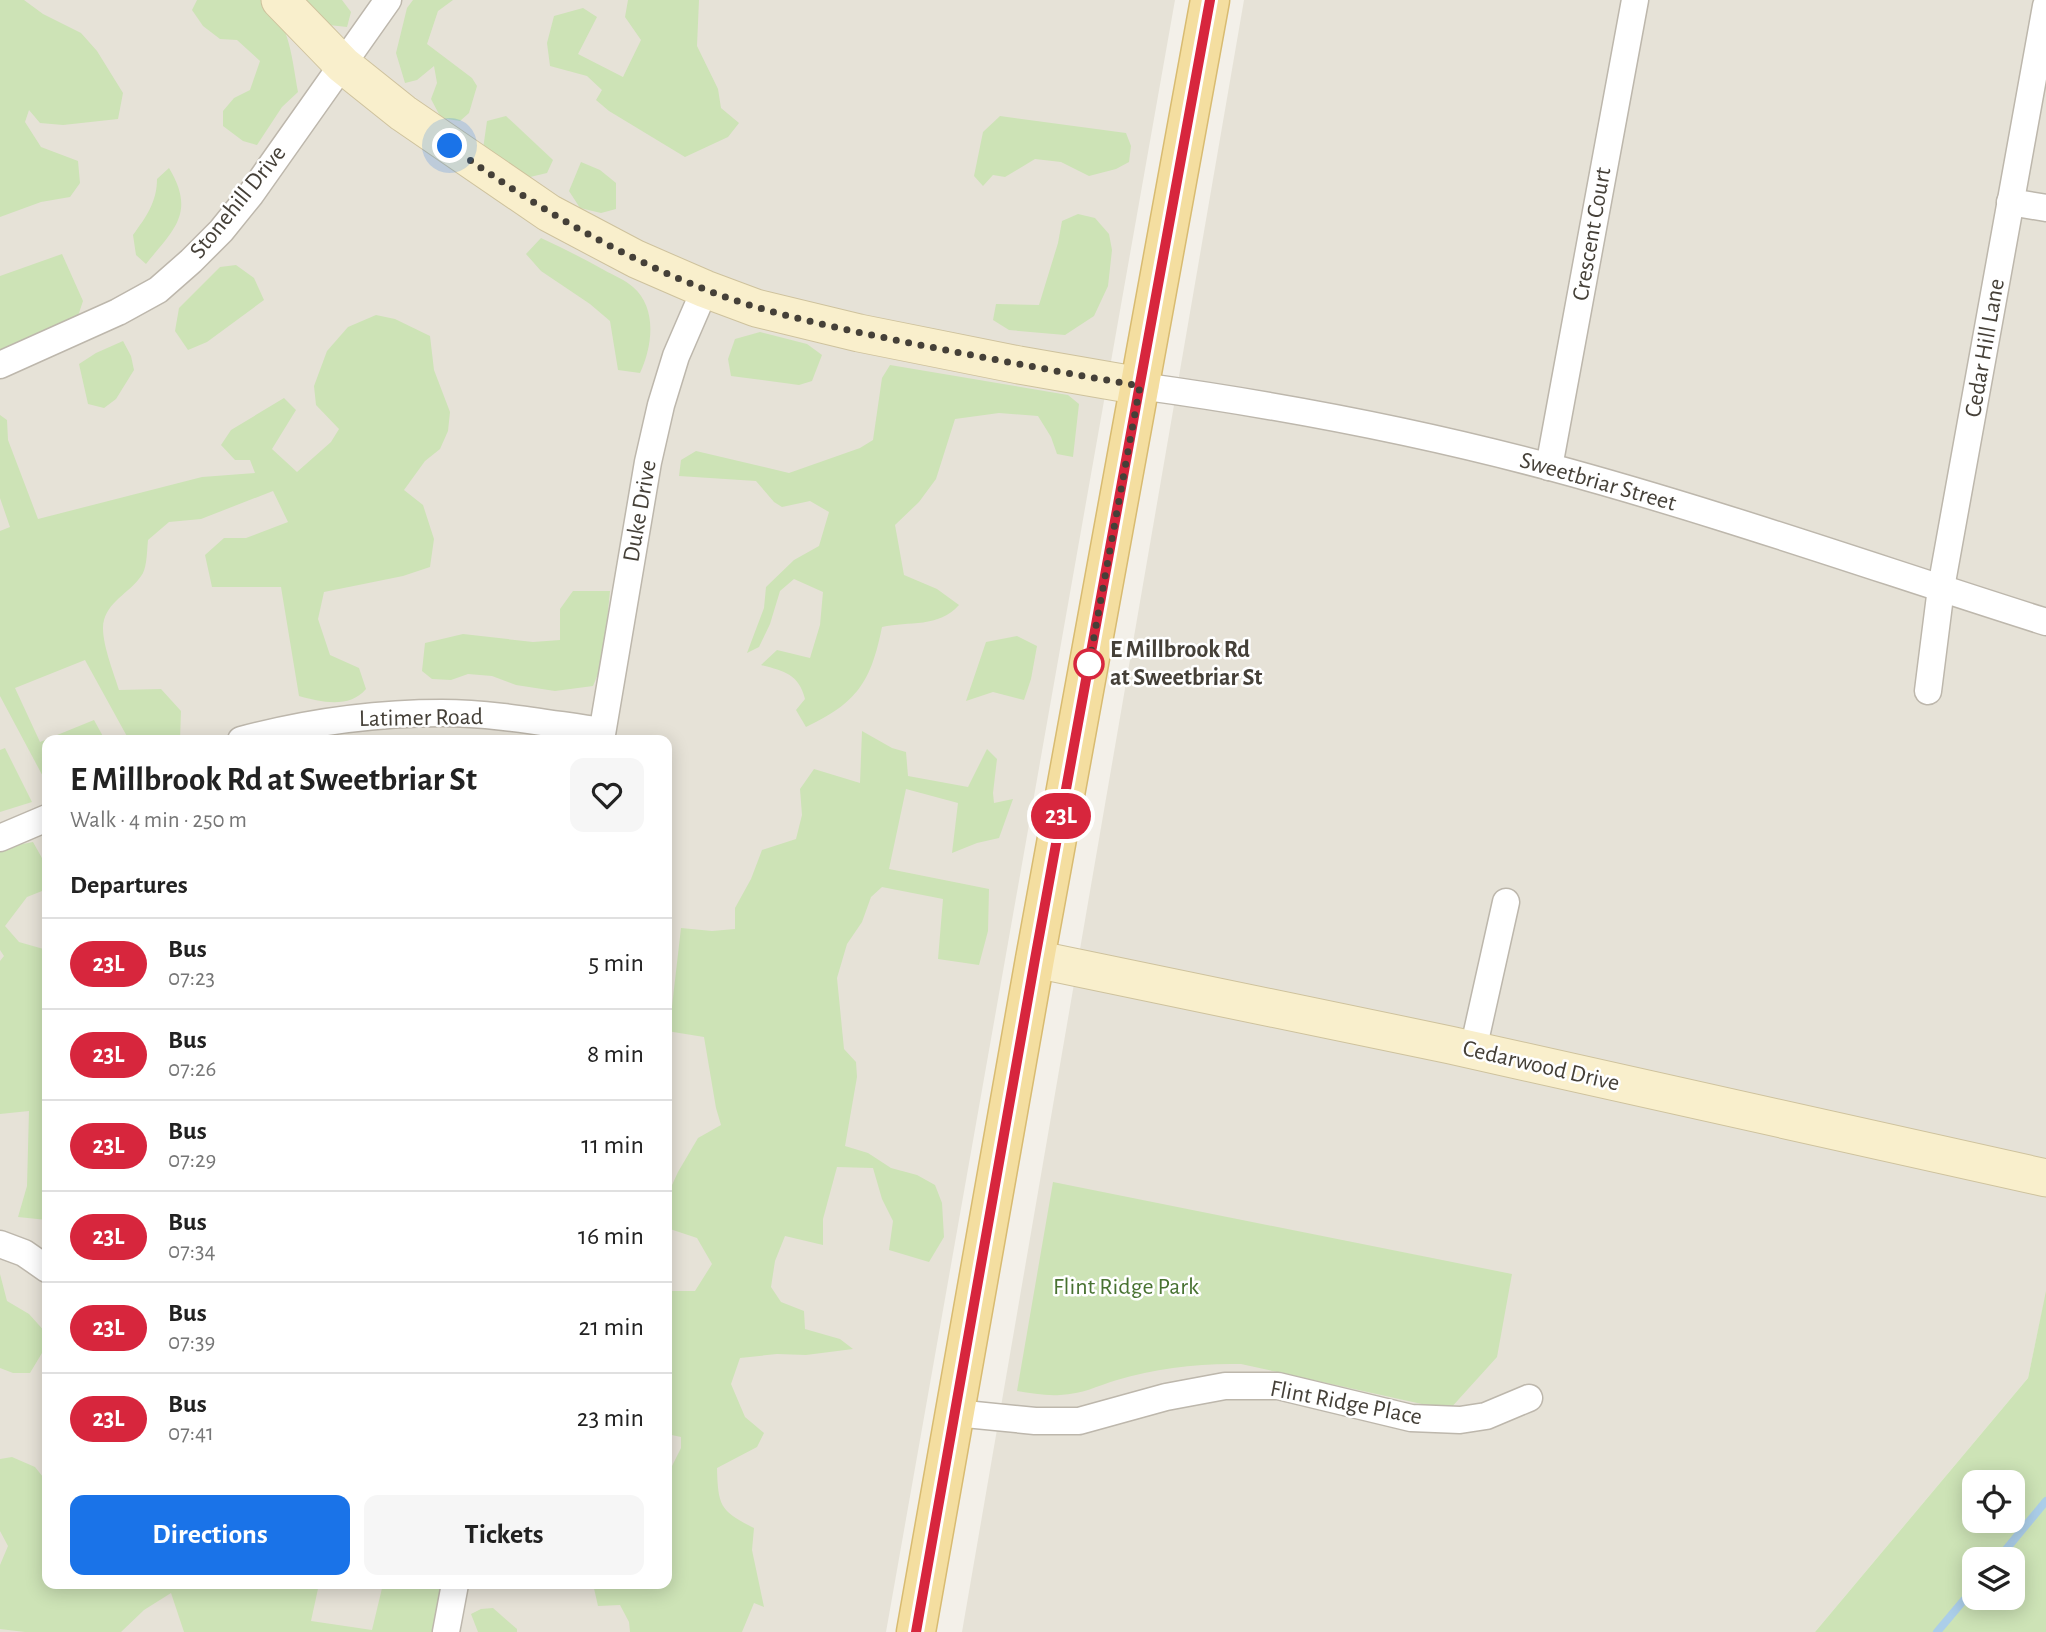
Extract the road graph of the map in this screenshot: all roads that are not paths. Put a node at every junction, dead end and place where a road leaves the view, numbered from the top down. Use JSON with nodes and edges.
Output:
{"nodes":[{"id":1,"x":280,"y":0,"type":"edge"},
{"id":2,"x":388,"y":0,"type":"edge"},
{"id":3,"x":1210,"y":0,"type":"edge"},
{"id":4,"x":1635,"y":0,"type":"edge"},
{"id":5,"x":2046,"y":6,"type":"edge"},
{"id":6,"x":343,"y":65,"type":"junction"},
{"id":7,"x":2010,"y":202,"type":"junction"},
{"id":8,"x":2046,"y":208,"type":"edge"},
{"id":9,"x":705,"y":289,"type":"junction"},
{"id":10,"x":0,"y":365,"type":"edge"},
{"id":11,"x":1140,"y":386,"type":"junction"},
{"id":12,"x":1549,"y":467,"type":"junction"},
{"id":13,"x":1941,"y":589,"type":"junction"},
{"id":14,"x":2046,"y":622,"type":"edge"},
{"id":15,"x":1928,"y":691,"type":"dead end"},
{"id":16,"x":260,"y":735,"type":"edge"},
{"id":17,"x":601,"y":735,"type":"edge"},
{"id":18,"x":42,"y":820,"type":"edge"},
{"id":19,"x":0,"y":838,"type":"edge"},
{"id":20,"x":1506,"y":902,"type":"dead end"},
{"id":21,"x":1035,"y":959,"type":"junction"},
{"id":22,"x":1473,"y":1050,"type":"junction"},
{"id":23,"x":2046,"y":1178,"type":"edge"},
{"id":24,"x":0,"y":1244,"type":"edge"},
{"id":25,"x":42,"y":1265,"type":"edge"},
{"id":26,"x":1529,"y":1398,"type":"dead end"},
{"id":27,"x":955,"y":1413,"type":"junction"},
{"id":28,"x":454,"y":1589,"type":"edge"},
{"id":29,"x":446,"y":1632,"type":"edge"},
{"id":30,"x":916,"y":1632,"type":"edge"}],
"edges":[{"from":1,"to":6,"type":"street"},
{"from":2,"to":6,"type":"street","name":"Stonehill Drive"},
{"from":3,"to":11,"type":"main road"},
{"from":4,"to":12,"type":"street","name":"Crescent Court"},
{"from":5,"to":7,"type":"street","name":"Cedar Hill Lane"},
{"from":6,"to":9,"type":"street"},
{"from":6,"to":10,"type":"street","name":"Stonehill Drive"},
{"from":7,"to":8,"type":"street"},
{"from":7,"to":13,"type":"street","name":"Cedar Hill Lane"},
{"from":9,"to":11,"type":"street"},
{"from":9,"to":17,"type":"street","name":"Duke Drive"},
{"from":11,"to":12,"type":"street","name":"Sweetbriar Street"},
{"from":11,"to":21,"type":"main road"},
{"from":12,"to":13,"type":"street","name":"Sweetbriar Street"},
{"from":13,"to":14,"type":"street","name":"Sweetbriar Street"},
{"from":13,"to":15,"type":"street","name":"Cedar Hill Lane"},
{"from":16,"to":17,"type":"street","name":"Latimer Road"},
{"from":18,"to":19,"type":"street"},
{"from":20,"to":22,"type":"street"},
{"from":21,"to":22,"type":"street","name":"Cedarwood Drive"},
{"from":21,"to":27,"type":"main road"},
{"from":22,"to":23,"type":"street","name":"Cedarwood Drive"},
{"from":24,"to":25,"type":"street"},
{"from":26,"to":27,"type":"street","name":"Flint Ridge Place"},
{"from":27,"to":30,"type":"main road"},
{"from":28,"to":29,"type":"street"}]}
